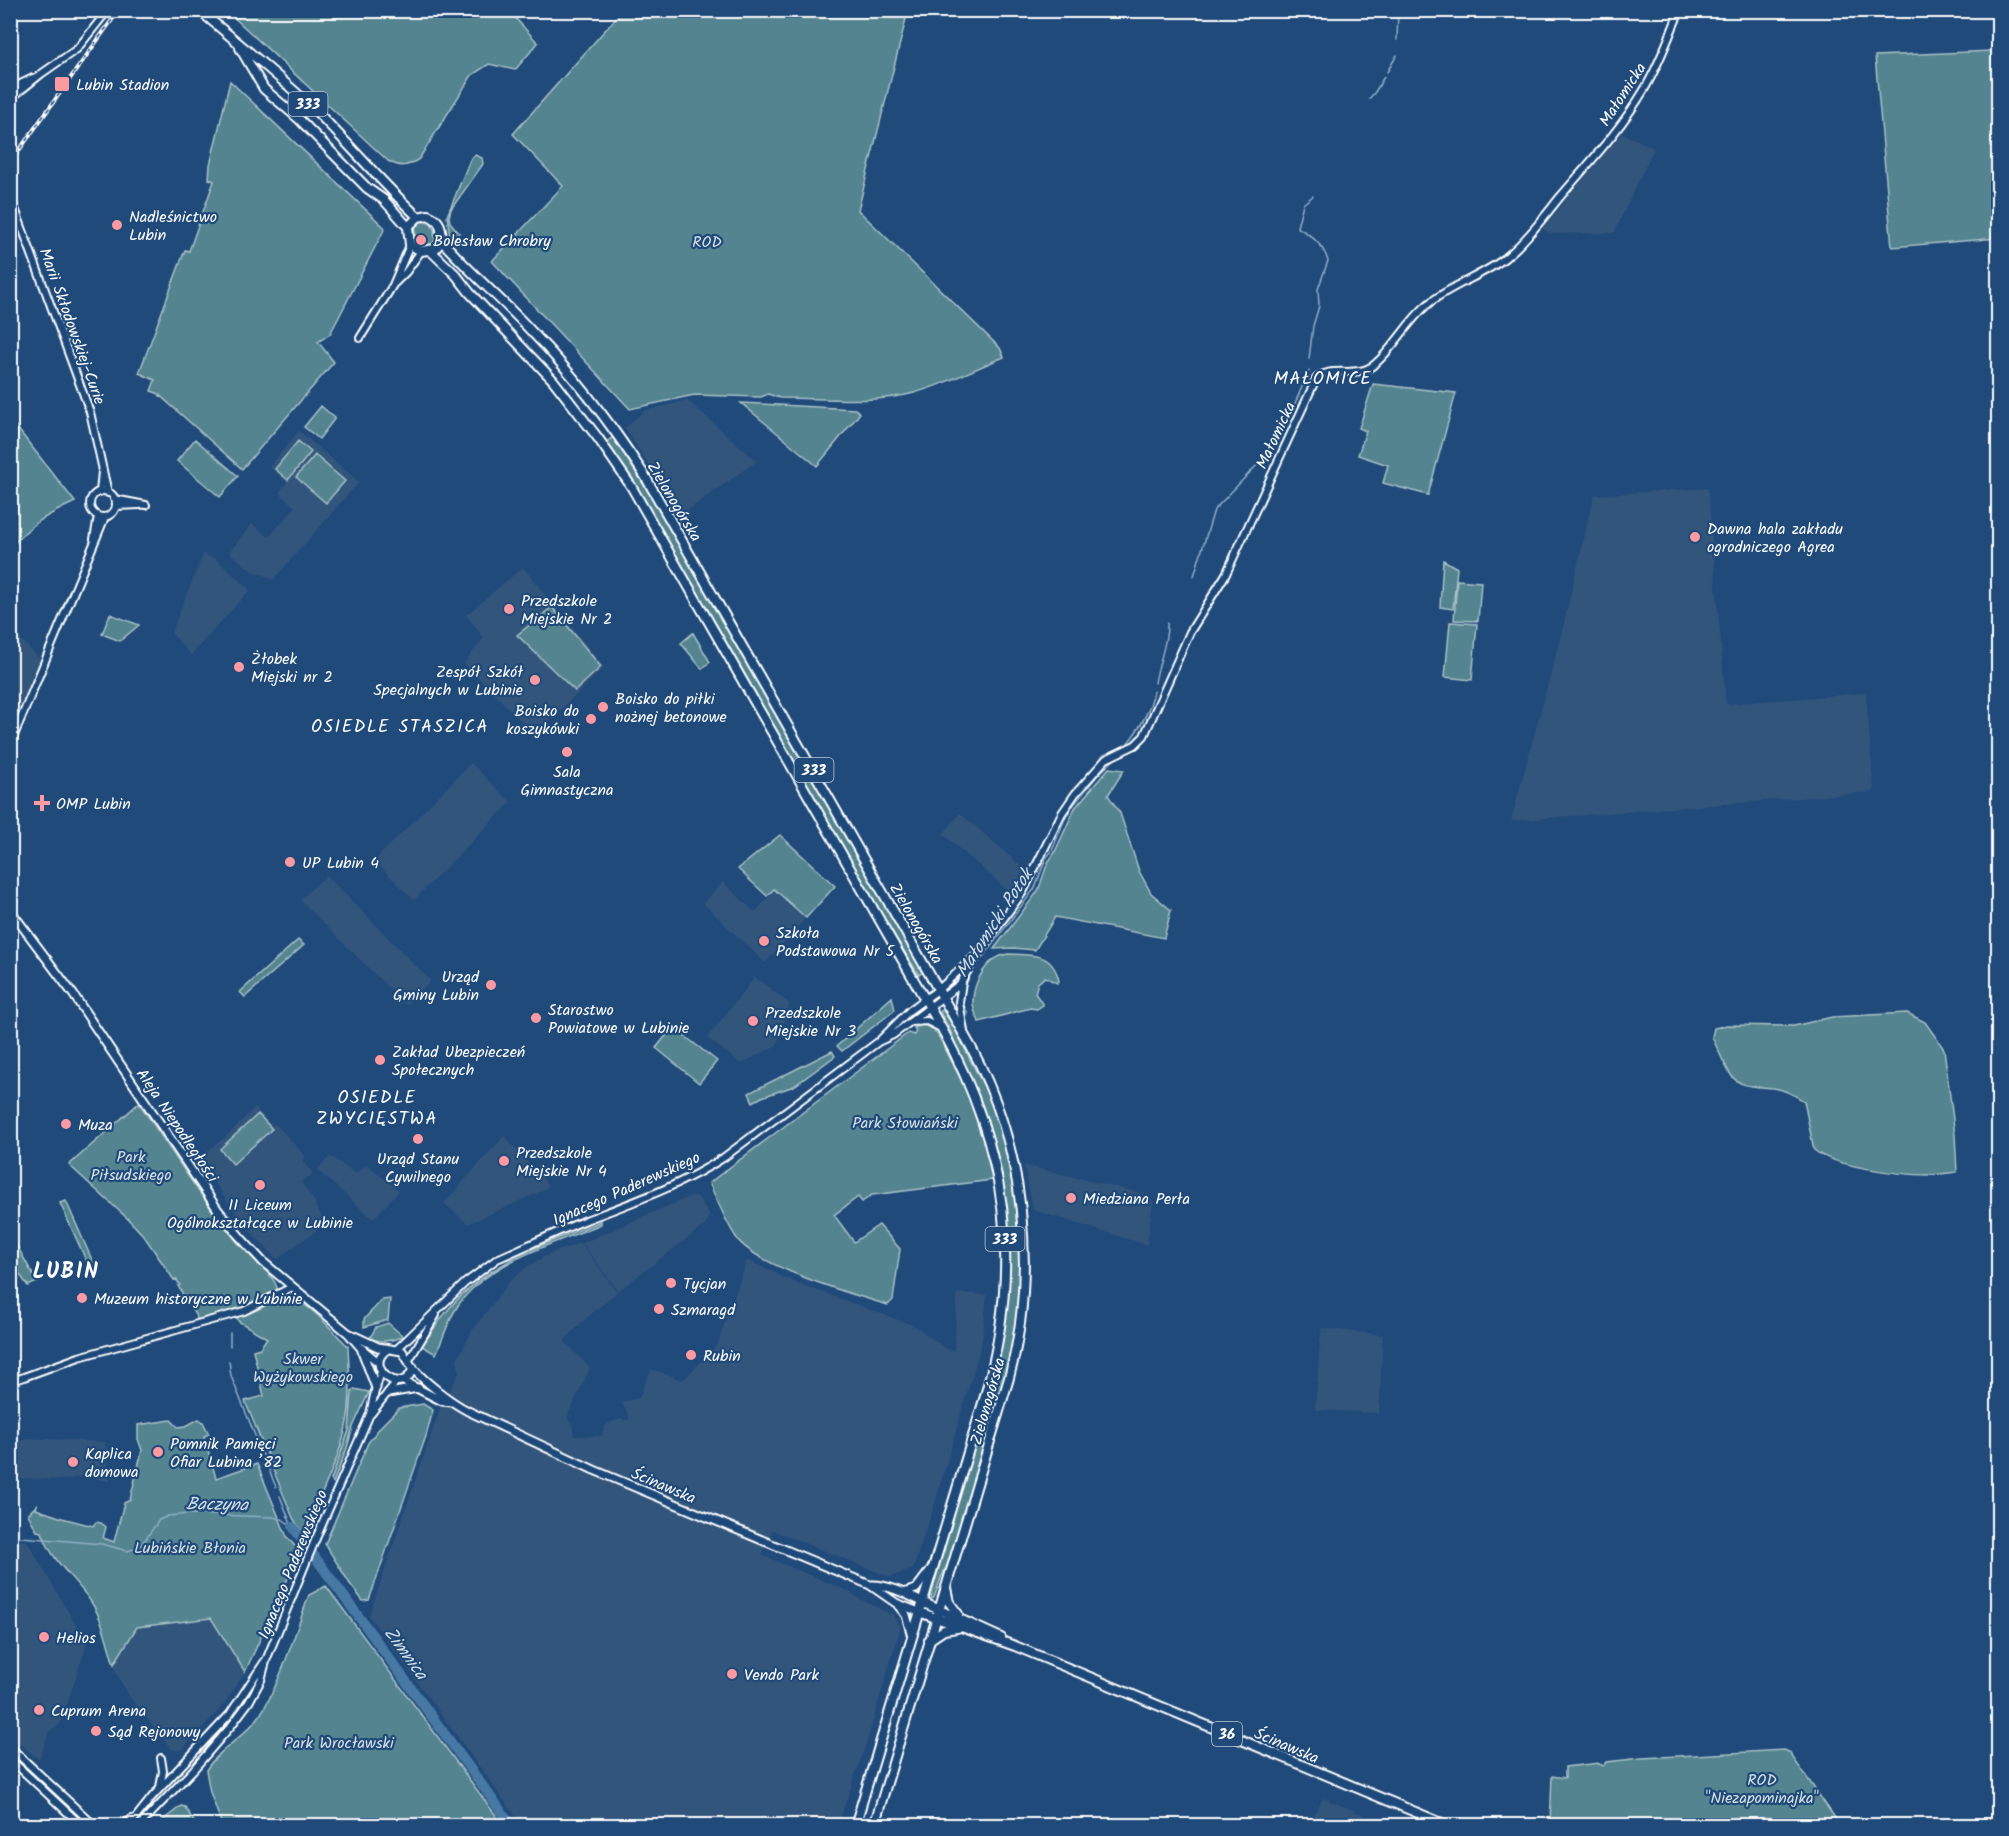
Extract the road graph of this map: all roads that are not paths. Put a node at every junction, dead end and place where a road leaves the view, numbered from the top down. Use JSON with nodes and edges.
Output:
{"nodes":[{"id":1,"x":108,"y":10,"type":"edge"},
{"id":2,"x":199,"y":10,"type":"edge"},
{"id":3,"x":1680,"y":10,"type":"edge"},
{"id":4,"x":238,"y":44,"type":"junction"},
{"id":5,"x":41,"y":74,"type":"junction"},
{"id":6,"x":10,"y":89,"type":"edge"},
{"id":7,"x":10,"y":99,"type":"edge"},
{"id":8,"x":10,"y":195,"type":"edge"},
{"id":9,"x":418,"y":217,"type":"junction"},
{"id":10,"x":408,"y":227,"type":"junction"},
{"id":11,"x":442,"y":241,"type":"junction"},
{"id":12,"x":411,"y":245,"type":"junction"},
{"id":13,"x":421,"y":251,"type":"junction"},
{"id":14,"x":430,"y":251,"type":"junction"},
{"id":15,"x":393,"y":285,"type":"junction"},
{"id":16,"x":360,"y":338,"type":"dead end"},
{"id":17,"x":103,"y":468,"type":"junction"},
{"id":18,"x":100,"y":492,"type":"junction"},
{"id":19,"x":108,"y":493,"type":"junction"},
{"id":20,"x":115,"y":502,"type":"junction"},
{"id":21,"x":145,"y":505,"type":"dead end"},
{"id":22,"x":102,"y":516,"type":"junction"},
{"id":23,"x":10,"y":745,"type":"edge"},
{"id":24,"x":10,"y":910,"type":"edge"},
{"id":25,"x":979,"y":952,"type":"junction"},
{"id":26,"x":962,"y":981,"type":"junction"},
{"id":27,"x":941,"y":993,"type":"junction"},
{"id":28,"x":924,"y":999,"type":"junction"},
{"id":29,"x":929,"y":1007,"type":"junction"},
{"id":30,"x":910,"y":1022,"type":"junction"},
{"id":31,"x":942,"y":1029,"type":"junction"},
{"id":32,"x":965,"y":1035,"type":"junction"},
{"id":33,"x":878,"y":1042,"type":"junction"},
{"id":34,"x":292,"y":1287,"type":"junction"},
{"id":35,"x":439,"y":1309,"type":"junction"},
{"id":36,"x":348,"y":1333,"type":"junction"},
{"id":37,"x":361,"y":1348,"type":"junction"},
{"id":38,"x":388,"y":1349,"type":"junction"},
{"id":39,"x":397,"y":1349,"type":"junction"},
{"id":40,"x":409,"y":1360,"type":"junction"},
{"id":41,"x":378,"y":1362,"type":"junction"},
{"id":42,"x":413,"y":1367,"type":"junction"},
{"id":43,"x":381,"y":1372,"type":"junction"},
{"id":44,"x":399,"y":1381,"type":"junction"},
{"id":45,"x":10,"y":1382,"type":"edge"},
{"id":46,"x":376,"y":1388,"type":"junction"},
{"id":47,"x":418,"y":1388,"type":"junction"},
{"id":48,"x":388,"y":1393,"type":"junction"},
{"id":49,"x":451,"y":1402,"type":"junction"},
{"id":50,"x":370,"y":1414,"type":"junction"},
{"id":51,"x":933,"y":1567,"type":"junction"},
{"id":52,"x":946,"y":1584,"type":"junction"},
{"id":53,"x":870,"y":1585,"type":"junction"},
{"id":54,"x":903,"y":1593,"type":"junction"},
{"id":55,"x":922,"y":1602,"type":"junction"},
{"id":56,"x":896,"y":1603,"type":"junction"},
{"id":57,"x":939,"y":1609,"type":"junction"},
{"id":58,"x":919,"y":1612,"type":"junction"},
{"id":59,"x":936,"y":1618,"type":"junction"},
{"id":60,"x":962,"y":1623,"type":"junction"},
{"id":61,"x":912,"y":1637,"type":"junction"},
{"id":62,"x":929,"y":1640,"type":"junction"},
{"id":63,"x":267,"y":1658,"type":"junction"},
{"id":64,"x":10,"y":1747,"type":"edge"},
{"id":65,"x":161,"y":1758,"type":"dead end"},
{"id":66,"x":10,"y":1759,"type":"edge"},
{"id":67,"x":160,"y":1788,"type":"junction"},
{"id":68,"x":135,"y":1817,"type":"junction"},
{"id":69,"x":95,"y":1825,"type":"edge"},
{"id":70,"x":82,"y":1826,"type":"edge"},
{"id":71,"x":121,"y":1826,"type":"edge"},
{"id":72,"x":129,"y":1826,"type":"edge"},
{"id":73,"x":139,"y":1826,"type":"edge"},
{"id":74,"x":855,"y":1826,"type":"edge"},
{"id":75,"x":874,"y":1826,"type":"edge"},
{"id":76,"x":1449,"y":1826,"type":"edge"}],
"edges":[{"from":1,"to":5,"type":"street"},
{"from":2,"to":4,"type":"main road","number":"333"},
{"from":3,"to":25,"type":"street","name":"Małomicka"},
{"from":4,"to":9,"type":"main road","number":"333"},
{"from":4,"to":10,"type":"main road","number":"333"},
{"from":5,"to":6,"type":"street"},
{"from":5,"to":7,"type":"street"},
{"from":8,"to":17,"type":"street","name":"Marii Skłodowskiej-Curie"},
{"from":9,"to":10,"type":"main road"},
{"from":9,"to":11,"type":"main road","number":"333"},
{"from":10,"to":12,"type":"main road"},
{"from":11,"to":14,"type":"main road"},
{"from":11,"to":27,"type":"main road","name":"Zielonogórska","number":"333"},
{"from":12,"to":13,"type":"main road"},
{"from":12,"to":15,"type":"street"},
{"from":13,"to":14,"type":"main road"},
{"from":13,"to":15,"type":"street"},
{"from":14,"to":28,"type":"main road","name":"Zielonogórska","number":"333"},
{"from":15,"to":16,"type":"street"},
{"from":17,"to":18,"type":"street","name":"Marii Skłodowskiej-Curie"},
{"from":17,"to":19,"type":"street","name":"Marii Skłodowskiej-Curie"},
{"from":18,"to":19,"type":"street"},
{"from":18,"to":22,"type":"street"},
{"from":19,"to":20,"type":"street"},
{"from":20,"to":21,"type":"street"},
{"from":20,"to":22,"type":"street"},
{"from":22,"to":23,"type":"street"},
{"from":24,"to":34,"type":"main road","name":"Aleja Niepodległości"},
{"from":25,"to":26,"type":"street","name":"Małomicka"},
{"from":25,"to":27,"type":"street","name":"Małomicka"},
{"from":26,"to":27,"type":"street","name":"Małomicka"},
{"from":26,"to":32,"type":"street"},
{"from":27,"to":28,"type":"street"},
{"from":27,"to":29,"type":"street"},
{"from":27,"to":32,"type":"main road","name":"Zielonogórska","number":"333"},
{"from":28,"to":29,"type":"main road","name":"Zielonogórska","number":"333"},
{"from":28,"to":33,"type":"street"},
{"from":29,"to":30,"type":"street"},
{"from":29,"to":31,"type":"main road","name":"Zielonogórska","number":"333"},
{"from":30,"to":31,"type":"street"},
{"from":30,"to":33,"type":"street"},
{"from":31,"to":51,"type":"main road","name":"Zielonogórska","number":"333"},
{"from":32,"to":52,"type":"main road","name":"Zielonogórska","number":"333"},
{"from":33,"to":35,"type":"street","name":"Ignacego Paderewskiego"},
{"from":34,"to":36,"type":"main road","name":"Aleja Niepodległości"},
{"from":34,"to":45,"type":"street"},
{"from":35,"to":39,"type":"street","name":"Ignacego Paderewskiego"},
{"from":35,"to":40,"type":"street","name":"Ignacego Paderewskiego"},
{"from":36,"to":37,"type":"main road","name":"Aleja Niepodległości"},
{"from":36,"to":38,"type":"main road","name":"Aleja Niepodległości"},
{"from":37,"to":41,"type":"main road","name":"Aleja Niepodległości"},
{"from":37,"to":46,"type":"main road"},
{"from":38,"to":39,"type":"main road"},
{"from":38,"to":41,"type":"main road"},
{"from":39,"to":40,"type":"main road"},
{"from":40,"to":42,"type":"main road"},
{"from":41,"to":43,"type":"main road"},
{"from":42,"to":44,"type":"main road"},
{"from":42,"to":49,"type":"main road","name":"Ścinawska"},
{"from":43,"to":44,"type":"main road"},
{"from":43,"to":46,"type":"street","name":"Ignacego Paderewskiego"},
{"from":44,"to":47,"type":"main road","name":"Ścinawska"},
{"from":44,"to":48,"type":"street","name":"Ignacego Paderewskiego"},
{"from":46,"to":50,"type":"street","name":"Ignacego Paderewskiego"},
{"from":47,"to":48,"type":"main road"},
{"from":47,"to":49,"type":"main road","name":"Ścinawska"},
{"from":48,"to":50,"type":"street","name":"Ignacego Paderewskiego"},
{"from":49,"to":53,"type":"main road","name":"Ścinawska"},
{"from":50,"to":63,"type":"street","name":"Ignacego Paderewskiego"},
{"from":51,"to":54,"type":"main road"},
{"from":51,"to":55,"type":"main road","name":"Zielonogórska","number":"333"},
{"from":52,"to":57,"type":"main road","name":"Zielonogórska","number":"333"},
{"from":52,"to":60,"type":"main road"},
{"from":53,"to":54,"type":"main road","name":"Ścinawska"},
{"from":53,"to":56,"type":"main road","name":"Ścinawska"},
{"from":54,"to":55,"type":"main road","name":"Ścinawska"},
{"from":55,"to":57,"type":"main road","number":"36"},
{"from":55,"to":58,"type":"main road","name":"Zielonogórska"},
{"from":56,"to":58,"type":"main road","name":"Ścinawska"},
{"from":56,"to":61,"type":"main road"},
{"from":57,"to":59,"type":"main road","name":"Zielonogórska","number":"333"},
{"from":57,"to":60,"type":"main road","name":"Ścinawska","number":"36"},
{"from":58,"to":59,"type":"main road","name":"Ścinawska"},
{"from":58,"to":61,"type":"main road","name":"Zielonogórska"},
{"from":59,"to":60,"type":"main road","name":"Ścinawska","number":"36"},
{"from":59,"to":62,"type":"main road","name":"Zielonogórska","number":"333"},
{"from":60,"to":62,"type":"main road"},
{"from":60,"to":76,"type":"main road","name":"Ścinawska","number":"36"},
{"from":61,"to":74,"type":"main road","name":"Zielonogórska"},
{"from":62,"to":75,"type":"main road","name":"Zielonogórska"},
{"from":63,"to":67,"type":"street","name":"Ignacego Paderewskiego"},
{"from":63,"to":73,"type":"street","name":"Ignacego Paderewskiego"},
{"from":64,"to":69,"type":"street"},
{"from":65,"to":67,"type":"street"},
{"from":66,"to":70,"type":"street"},
{"from":67,"to":68,"type":"street","name":"Ignacego Paderewskiego"},
{"from":68,"to":71,"type":"street"},
{"from":68,"to":72,"type":"street","name":"Ignacego Paderewskiego"}]}
